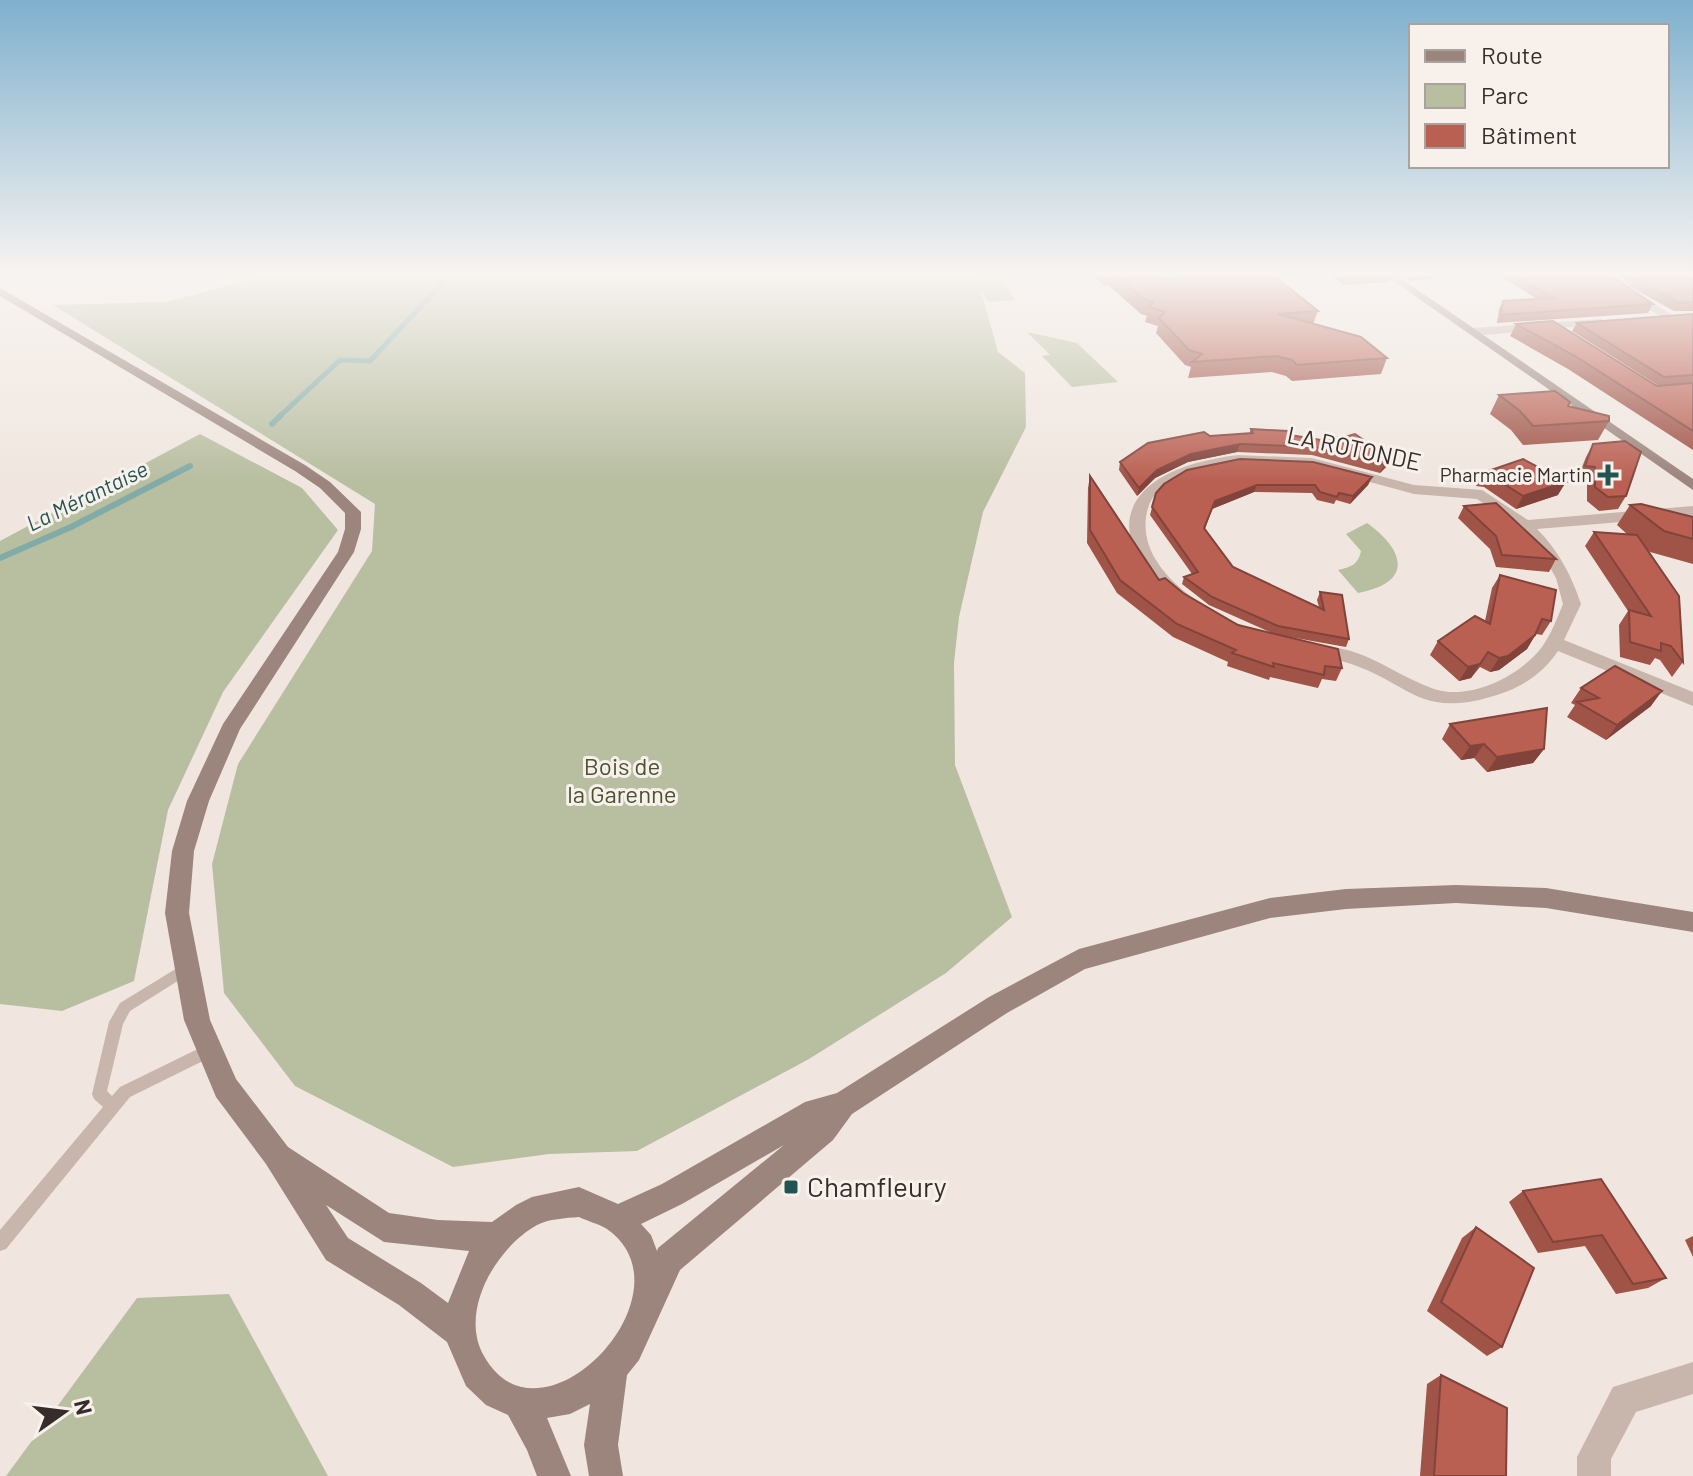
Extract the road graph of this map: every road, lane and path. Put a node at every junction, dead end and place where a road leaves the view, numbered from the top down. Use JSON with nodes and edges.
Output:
{"nodes":[{"id":1,"x":90,"y":344,"type":"edge"},
{"id":2,"x":1490,"y":344,"type":"edge"},
{"id":3,"x":1693,"y":486,"type":"edge"},
{"id":4,"x":1693,"y":511,"type":"edge"},
{"id":5,"x":1525,"y":525,"type":"junction"},
{"id":6,"x":1554,"y":643,"type":"junction"},
{"id":7,"x":1693,"y":699,"type":"edge"},
{"id":8,"x":1693,"y":922,"type":"edge"},
{"id":9,"x":188,"y":968,"type":"junction"},
{"id":10,"x":210,"y":1050,"type":"junction"},
{"id":11,"x":842,"y":1105,"type":"junction"},
{"id":12,"x":112,"y":1106,"type":"junction"},
{"id":13,"x":276,"y":1154,"type":"junction"},
{"id":14,"x":621,"y":1218,"type":"junction"},
{"id":15,"x":498,"y":1237,"type":"junction"},
{"id":16,"x":0,"y":1243,"type":"edge"},
{"id":17,"x":645,"y":1312,"type":"junction"},
{"id":18,"x":462,"y":1334,"type":"junction"},
{"id":19,"x":611,"y":1371,"type":"junction"},
{"id":20,"x":1693,"y":1378,"type":"edge"},
{"id":21,"x":520,"y":1403,"type":"junction"},
{"id":22,"x":554,"y":1476,"type":"edge"},
{"id":23,"x":606,"y":1476,"type":"edge"},
{"id":24,"x":1594,"y":1476,"type":"edge"}],
"edges":[{"from":1,"to":9,"type":"main road"},
{"from":2,"to":3,"type":"main road"},
{"from":4,"to":5,"type":"street"},
{"from":5,"to":6,"type":"street","name":"LA ROTONDE"},
{"from":5,"to":6,"type":"street","name":"LA ROTONDE"},
{"from":6,"to":7,"type":"street"},
{"from":8,"to":11,"type":"main road"},
{"from":9,"to":10,"type":"main road"},
{"from":9,"to":12,"type":"lane"},
{"from":10,"to":12,"type":"lane"},
{"from":10,"to":13,"type":"main road"},
{"from":11,"to":14,"type":"main road"},
{"from":11,"to":17,"type":"main road"},
{"from":12,"to":16,"type":"lane"},
{"from":13,"to":15,"type":"main road"},
{"from":13,"to":18,"type":"main road"},
{"from":14,"to":15,"type":"main road"},
{"from":14,"to":17,"type":"main road"},
{"from":15,"to":18,"type":"main road"},
{"from":17,"to":19,"type":"main road"},
{"from":18,"to":21,"type":"main road"},
{"from":19,"to":21,"type":"main road"},
{"from":19,"to":23,"type":"main road"},
{"from":20,"to":24,"type":"street"},
{"from":21,"to":22,"type":"main road"}]}
